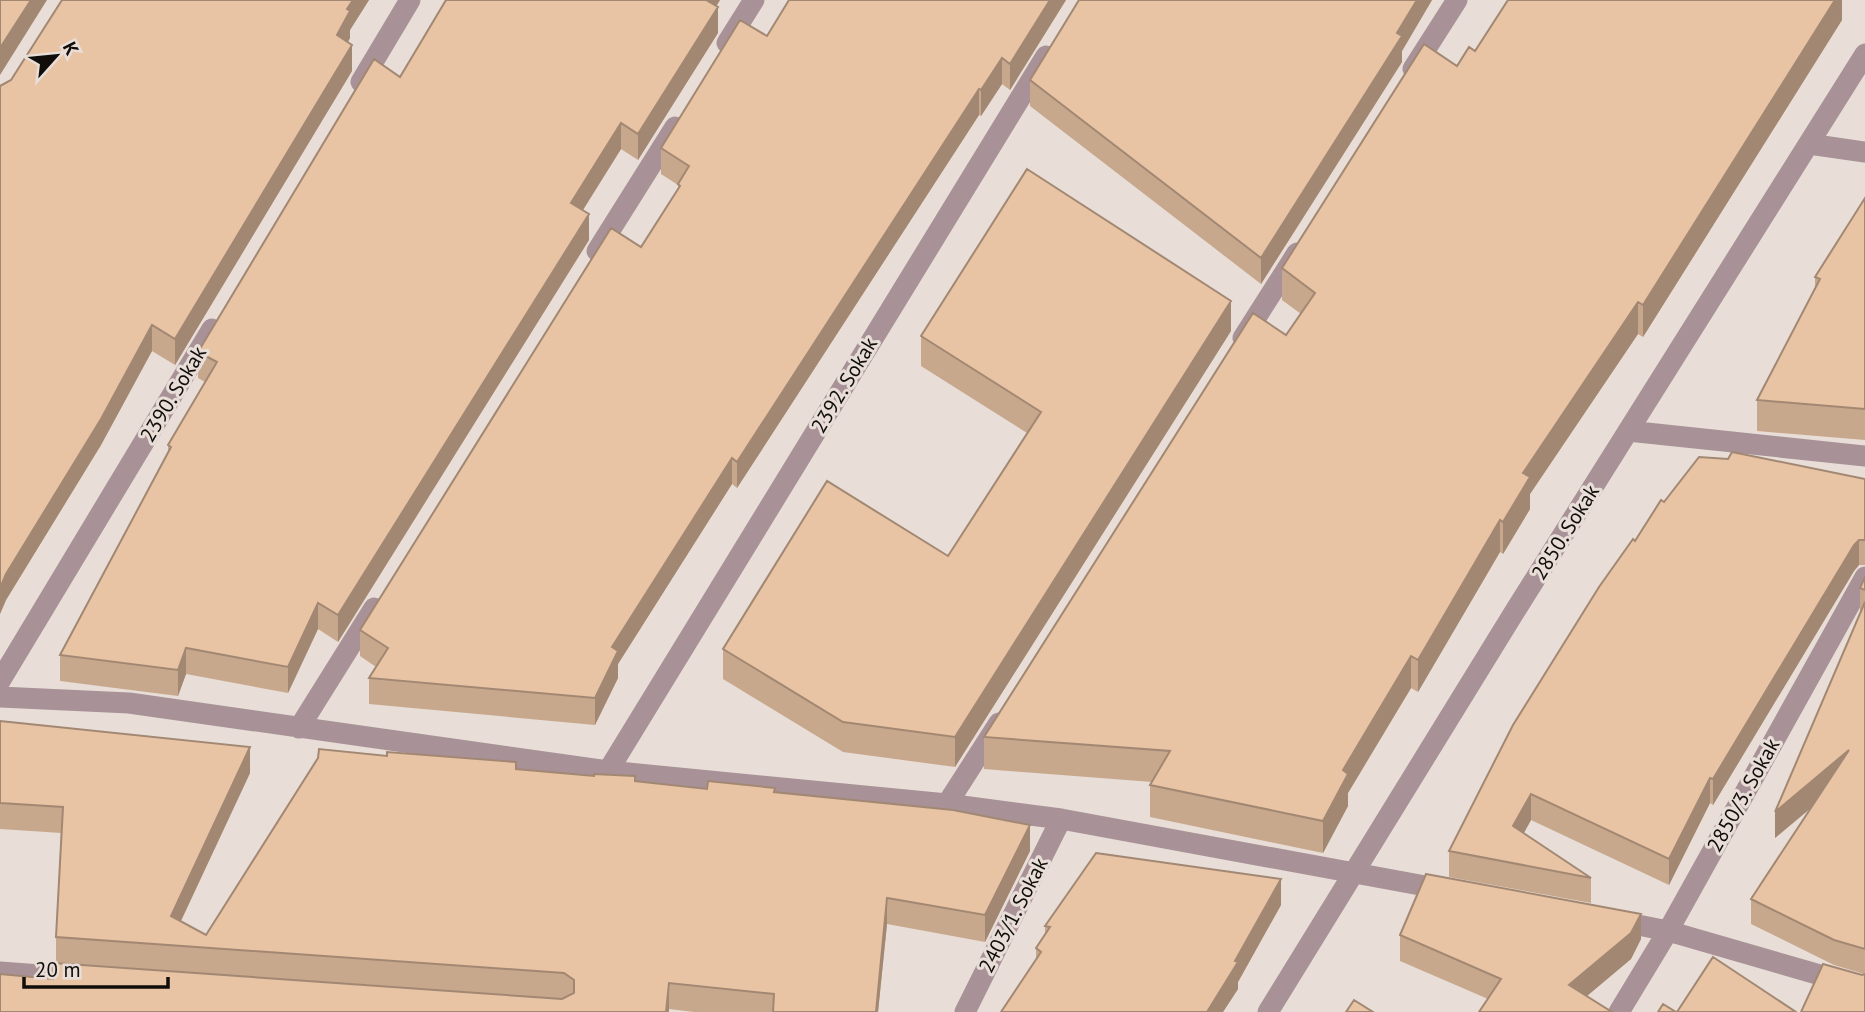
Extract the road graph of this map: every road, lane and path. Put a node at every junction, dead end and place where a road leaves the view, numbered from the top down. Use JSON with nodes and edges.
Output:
{"nodes":[{"id":1,"x":410,"y":0,"type":"edge"},
{"id":2,"x":754,"y":0,"type":"edge"},
{"id":3,"x":1457,"y":0,"type":"edge"},
{"id":4,"x":1058,"y":36,"type":"edge"},
{"id":5,"x":1865,"y":54,"type":"edge"},
{"id":6,"x":718,"y":59,"type":"edge"},
{"id":7,"x":1406,"y":82,"type":"edge"},
{"id":8,"x":353,"y":96,"type":"edge"},
{"id":9,"x":688,"y":106,"type":"edge"},
{"id":10,"x":1809,"y":144,"type":"junction"},
{"id":11,"x":1865,"y":152,"type":"edge"},
{"id":12,"x":1310,"y":233,"type":"edge"},
{"id":13,"x":586,"y":270,"type":"edge"},
{"id":14,"x":223,"y":311,"type":"edge"},
{"id":15,"x":1228,"y":361,"type":"edge"},
{"id":16,"x":1628,"y":431,"type":"junction"},
{"id":17,"x":1865,"y":456,"type":"edge"},
{"id":18,"x":1865,"y":577,"type":"edge"},
{"id":19,"x":387,"y":587,"type":"edge"},
{"id":20,"x":0,"y":681,"type":"edge"},
{"id":21,"x":0,"y":697,"type":"edge"},
{"id":22,"x":1006,"y":711,"type":"edge"},
{"id":23,"x":299,"y":727,"type":"junction"},
{"id":24,"x":608,"y":771,"type":"junction"},
{"id":25,"x":947,"y":804,"type":"junction"},
{"id":26,"x":1061,"y":819,"type":"junction"},
{"id":27,"x":1353,"y":872,"type":"junction"},
{"id":28,"x":1462,"y":892,"type":"edge"},
{"id":29,"x":1586,"y":915,"type":"edge"},
{"id":30,"x":1668,"y":931,"type":"junction"},
{"id":31,"x":0,"y":972,"type":"edge"},
{"id":32,"x":110,"y":979,"type":"edge"},
{"id":33,"x":1865,"y":988,"type":"edge"},
{"id":34,"x":965,"y":1012,"type":"edge"},
{"id":35,"x":1268,"y":1012,"type":"edge"},
{"id":36,"x":1619,"y":1012,"type":"edge"}],
"edges":[{"from":1,"to":8,"type":"street"},
{"from":2,"to":6,"type":"street"},
{"from":3,"to":7,"type":"street"},
{"from":4,"to":24,"type":"street","name":"2392. Sokak"},
{"from":5,"to":10,"type":"street","name":"2850. Sokak"},
{"from":9,"to":13,"type":"street"},
{"from":10,"to":11,"type":"street"},
{"from":10,"to":16,"type":"street","name":"2850. Sokak"},
{"from":12,"to":15,"type":"street"},
{"from":14,"to":20,"type":"street","name":"2390. Sokak"},
{"from":16,"to":17,"type":"street"},
{"from":16,"to":27,"type":"street","name":"2850. Sokak"},
{"from":18,"to":30,"type":"street","name":"2850/3. Sokak"},
{"from":19,"to":23,"type":"street"},
{"from":21,"to":23,"type":"street"},
{"from":22,"to":25,"type":"street"},
{"from":23,"to":24,"type":"street"},
{"from":24,"to":25,"type":"street"},
{"from":25,"to":26,"type":"street"},
{"from":26,"to":27,"type":"street"},
{"from":26,"to":34,"type":"street","name":"2403/1. Sokak"},
{"from":27,"to":28,"type":"street"},
{"from":27,"to":35,"type":"street","name":"2850. Sokak"},
{"from":29,"to":30,"type":"street"},
{"from":30,"to":33,"type":"street"},
{"from":30,"to":36,"type":"street","name":"2850/3. Sokak"},
{"from":31,"to":32,"type":"street"}]}
